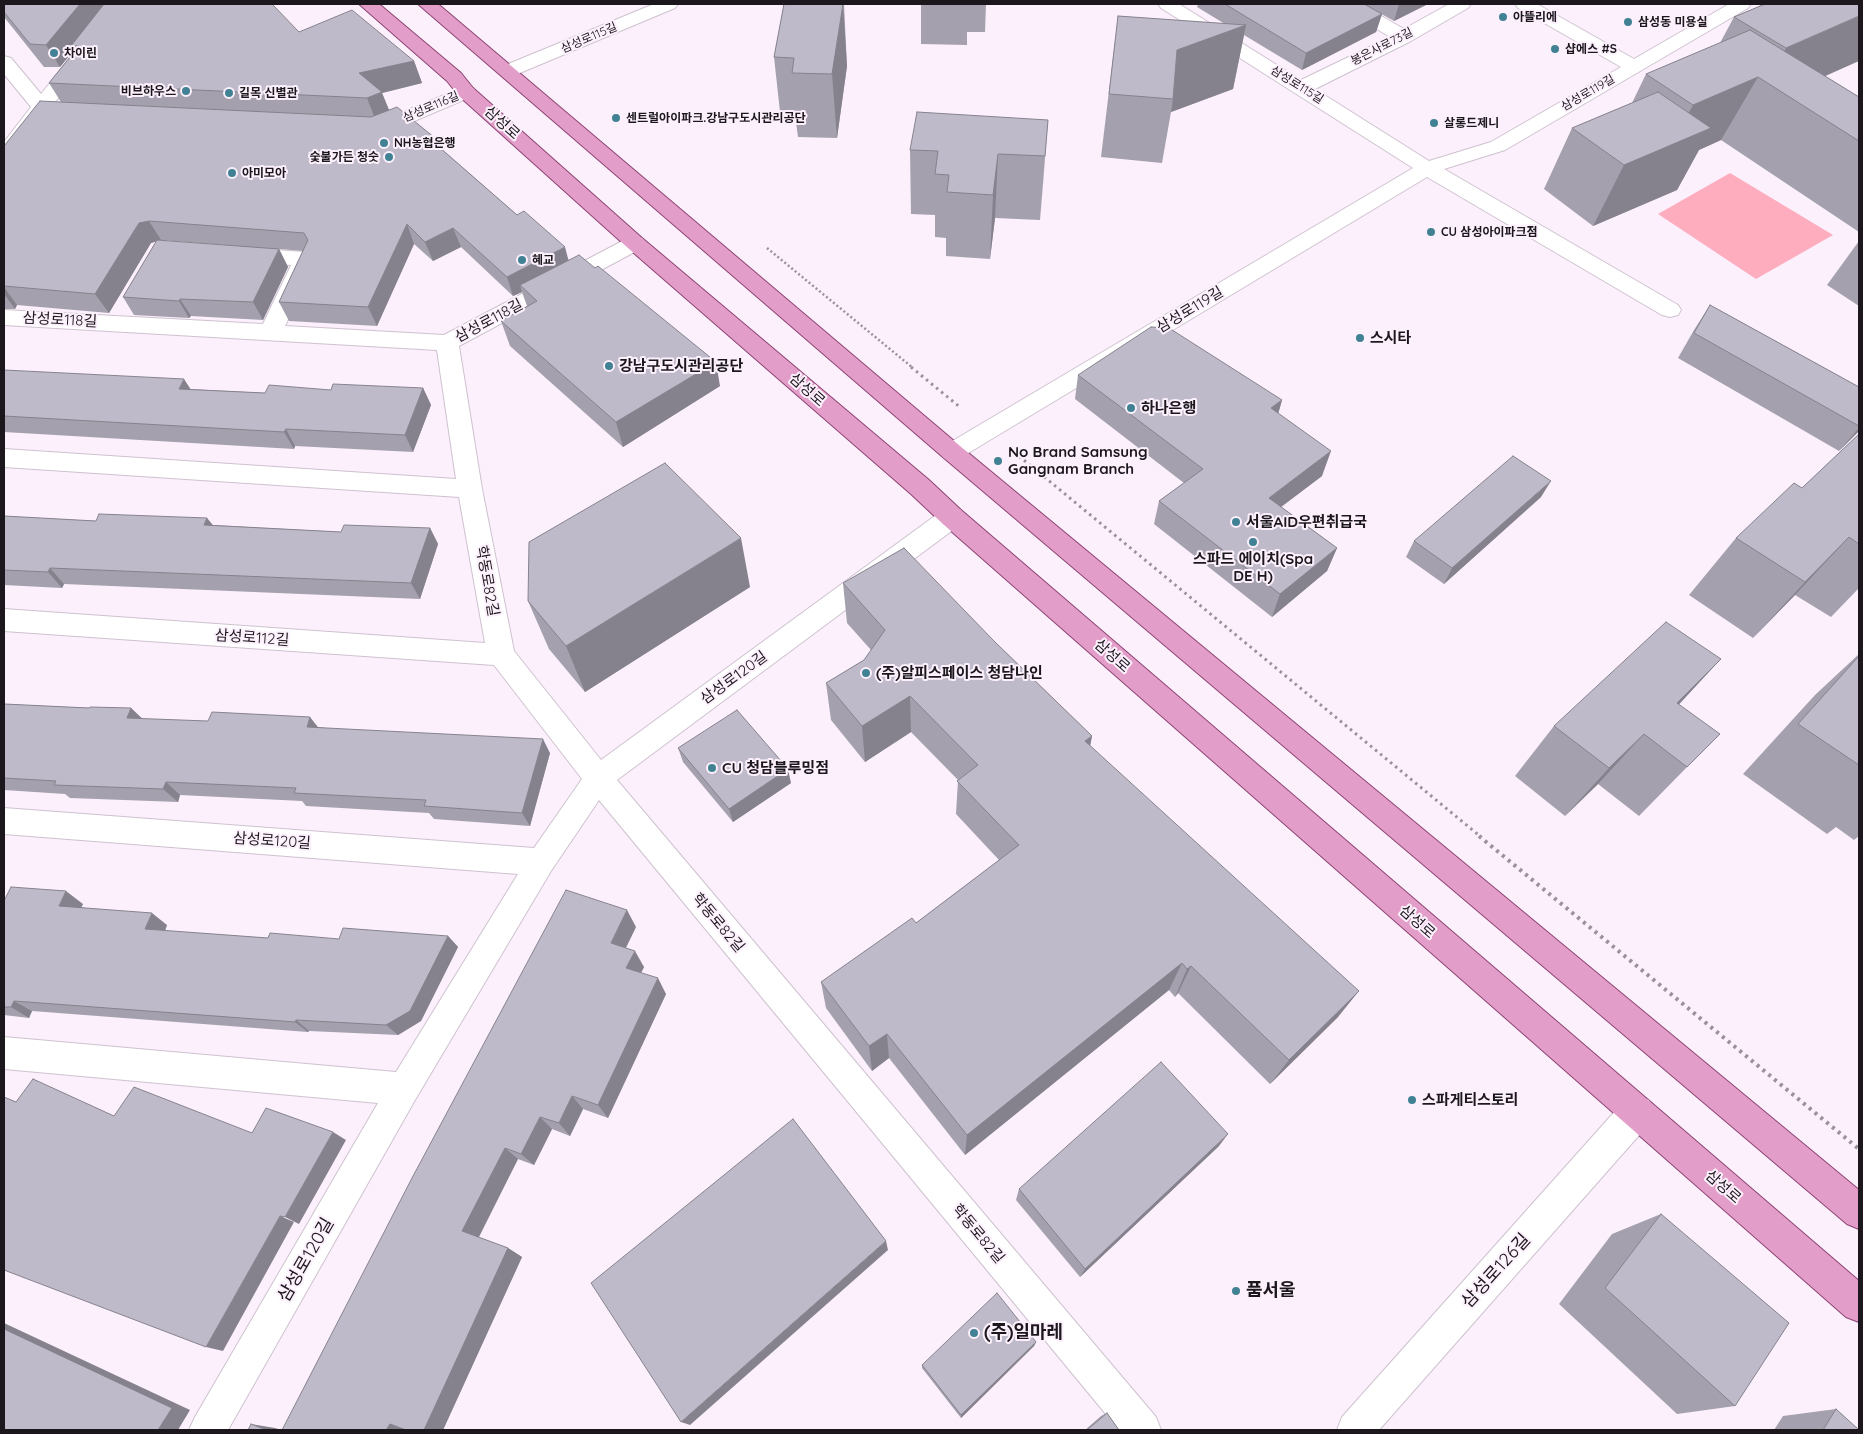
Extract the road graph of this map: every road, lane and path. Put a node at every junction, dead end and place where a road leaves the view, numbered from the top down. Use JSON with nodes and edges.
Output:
{"nodes":[{"id":1,"x":122,"y":4,"type":"edge"},
{"id":2,"x":368,"y":4,"type":"edge"},
{"id":3,"x":427,"y":4,"type":"edge"},
{"id":4,"x":669,"y":4,"type":"edge"},
{"id":5,"x":1167,"y":4,"type":"edge"},
{"id":6,"x":1348,"y":4,"type":"edge"},
{"id":7,"x":1462,"y":4,"type":"edge"},
{"id":8,"x":1524,"y":4,"type":"edge"},
{"id":9,"x":1742,"y":4,"type":"edge"},
{"id":10,"x":1404,"y":37,"type":"junction"},
{"id":11,"x":4,"y":62,"type":"edge"},
{"id":12,"x":1633,"y":66,"type":"junction"},
{"id":13,"x":508,"y":72,"type":"junction"},
{"id":14,"x":1302,"y":88,"type":"junction"},
{"id":15,"x":466,"y":92,"type":"junction"},
{"id":16,"x":45,"y":110,"type":"junction"},
{"id":17,"x":360,"y":128,"type":"edge"},
{"id":18,"x":4,"y":155,"type":"edge"},
{"id":19,"x":1427,"y":168,"type":"junction"},
{"id":20,"x":635,"y":243,"type":"junction"},
{"id":21,"x":765,"y":247,"type":"dead end"},
{"id":22,"x":228,"y":254,"type":"edge"},
{"id":23,"x":1670,"y":310,"type":"dead end"},
{"id":24,"x":4,"y":317,"type":"edge"},
{"id":25,"x":270,"y":332,"type":"junction"},
{"id":26,"x":448,"y":343,"type":"junction"},
{"id":27,"x":988,"y":431,"type":"junction"},
{"id":28,"x":952,"y":452,"type":"junction"},
{"id":29,"x":4,"y":458,"type":"edge"},
{"id":30,"x":470,"y":488,"type":"junction"},
{"id":31,"x":952,"y":517,"type":"junction"},
{"id":32,"x":4,"y":620,"type":"edge"},
{"id":33,"x":501,"y":655,"type":"junction"},
{"id":34,"x":598,"y":778,"type":"junction"},
{"id":35,"x":4,"y":821,"type":"edge"},
{"id":36,"x":541,"y":862,"type":"junction"},
{"id":37,"x":4,"y":1053,"type":"edge"},
{"id":38,"x":404,"y":1089,"type":"junction"},
{"id":39,"x":1637,"y":1112,"type":"junction"},
{"id":40,"x":1859,"y":1149,"type":"edge"},
{"id":41,"x":1859,"y":1212,"type":"edge"},
{"id":42,"x":1859,"y":1304,"type":"edge"},
{"id":43,"x":208,"y":1430,"type":"edge"},
{"id":44,"x":1142,"y":1430,"type":"edge"},
{"id":45,"x":1355,"y":1430,"type":"edge"}],
"edges":[{"from":1,"to":16,"type":"street"},
{"from":2,"to":15,"type":"main road","name":"삼성로"},
{"from":3,"to":13,"type":"main road"},
{"from":4,"to":13,"type":"street","name":"삼성로115길"},
{"from":5,"to":14,"type":"street","name":"삼성로115길"},
{"from":6,"to":10,"type":"street"},
{"from":7,"to":10,"type":"street","name":"봉은사로73길"},
{"from":8,"to":12,"type":"street"},
{"from":9,"to":12,"type":"street","name":"삼성로119길"},
{"from":10,"to":14,"type":"street","name":"봉은사로73길"},
{"from":11,"to":16,"type":"street"},
{"from":12,"to":19,"type":"street","name":"삼성로119길"},
{"from":13,"to":28,"type":"main road"},
{"from":14,"to":19,"type":"street","name":"삼성로115길"},
{"from":15,"to":17,"type":"street","name":"삼성로116길"},
{"from":15,"to":20,"type":"main road","name":"삼성로"},
{"from":16,"to":18,"type":"street"},
{"from":19,"to":23,"type":"street"},
{"from":19,"to":27,"type":"street","name":"삼성로119길"},
{"from":20,"to":26,"type":"street","name":"삼성로118길"},
{"from":20,"to":31,"type":"main road","name":"삼성로"},
{"from":21,"to":27,"type":"path"},
{"from":22,"to":25,"type":"street"},
{"from":24,"to":25,"type":"street","name":"삼성로118길"},
{"from":25,"to":26,"type":"street","name":"삼성로118길"},
{"from":26,"to":30,"type":"street","name":"학동로82길"},
{"from":27,"to":28,"type":"street","name":"삼성로119길"},
{"from":27,"to":40,"type":"path"},
{"from":28,"to":41,"type":"main road"},
{"from":29,"to":30,"type":"street"},
{"from":30,"to":33,"type":"street","name":"학동로82길"},
{"from":31,"to":34,"type":"street","name":"삼성로120길"},
{"from":31,"to":39,"type":"main road","name":"삼성로"},
{"from":32,"to":33,"type":"street","name":"삼성로112길"},
{"from":33,"to":34,"type":"street","name":"학동로82길"},
{"from":34,"to":36,"type":"street","name":"삼성로120길"},
{"from":34,"to":44,"type":"street","name":"학동로82길"},
{"from":35,"to":36,"type":"street","name":"삼성로120길"},
{"from":36,"to":38,"type":"street","name":"삼성로120길"},
{"from":37,"to":38,"type":"street"},
{"from":38,"to":43,"type":"street","name":"삼성로120길"},
{"from":39,"to":42,"type":"main road","name":"삼성로"},
{"from":39,"to":45,"type":"street","name":"삼성로126길"}]}
